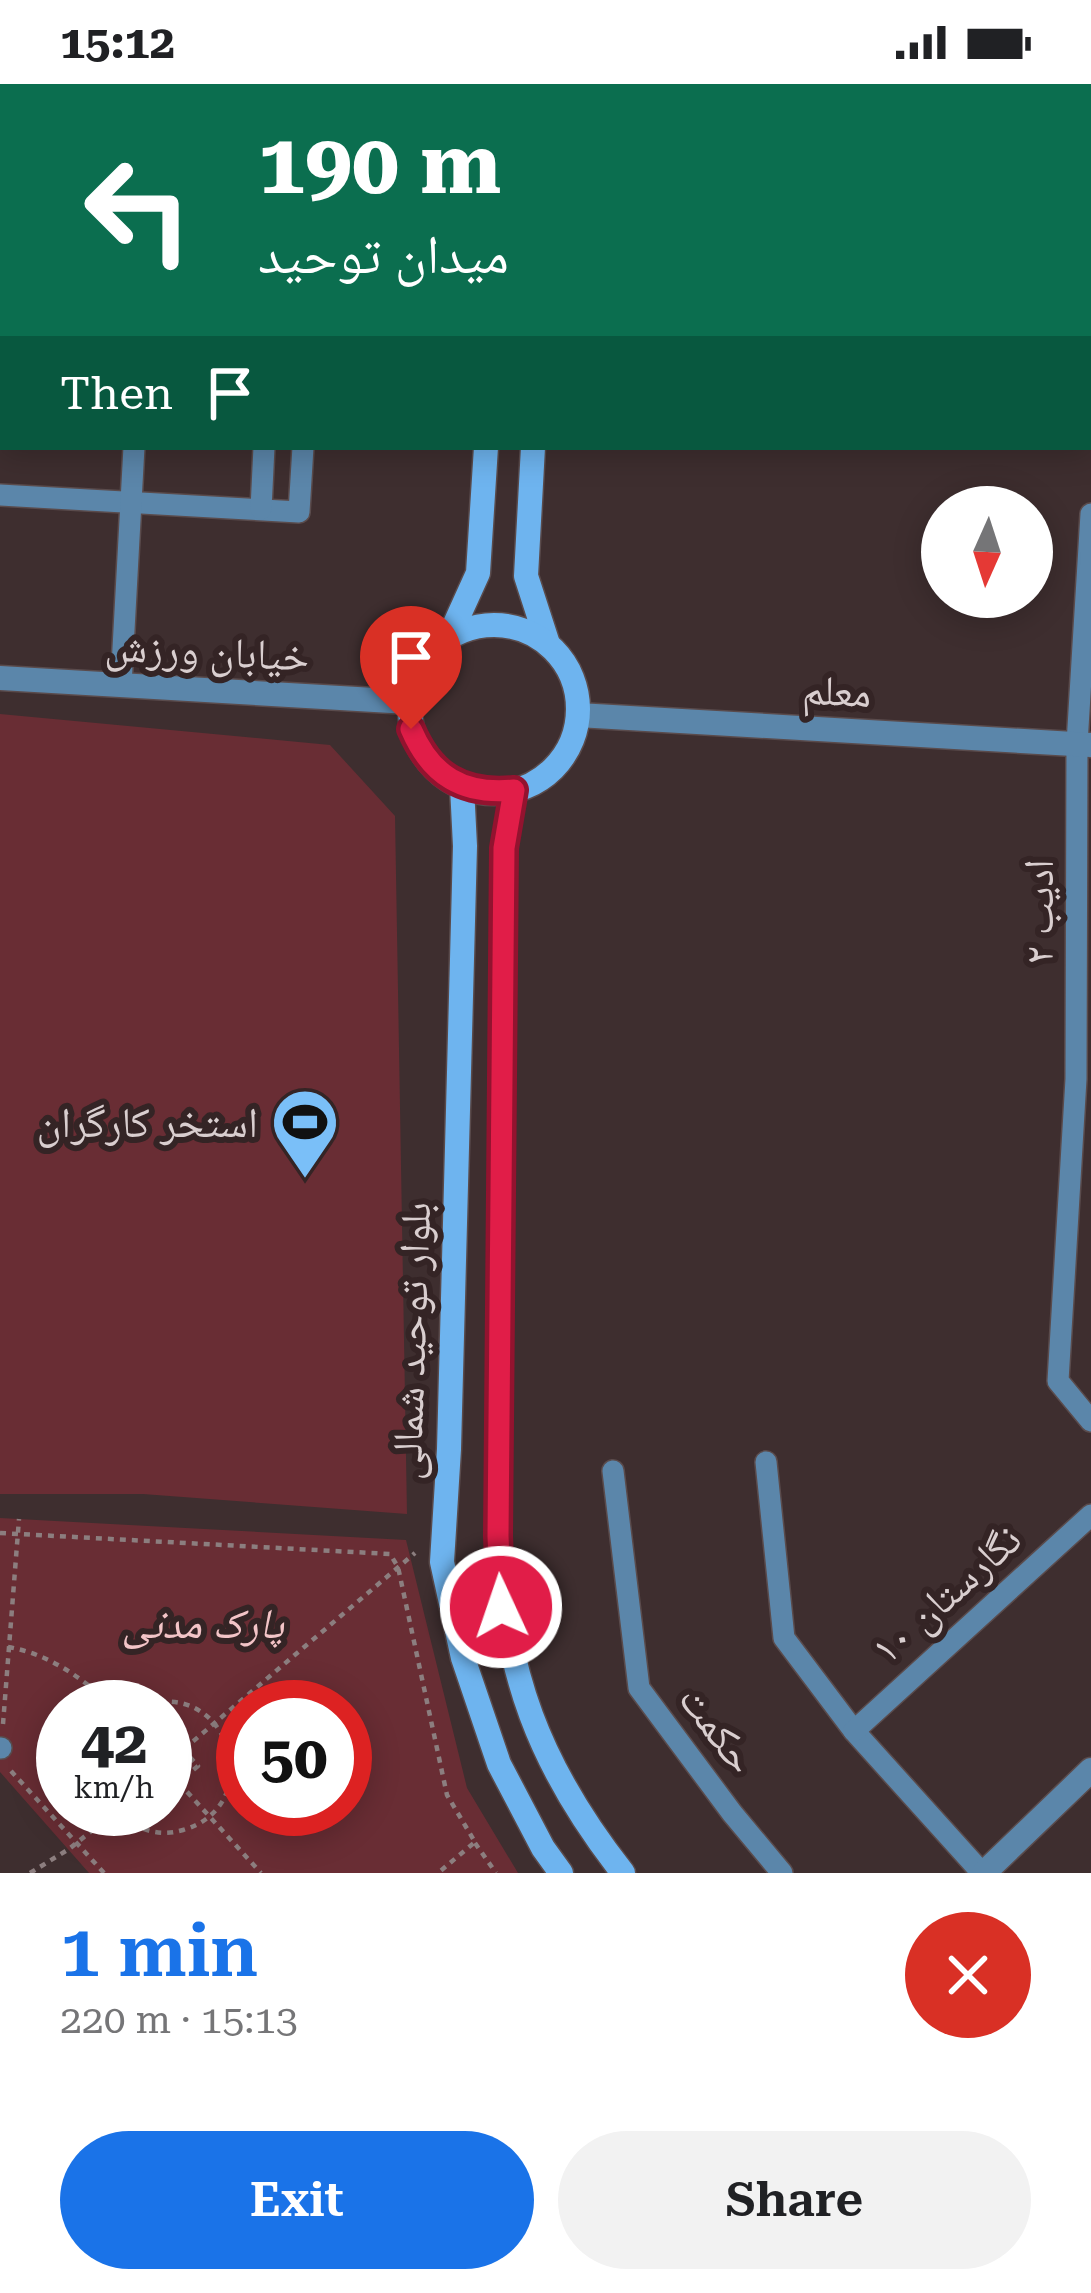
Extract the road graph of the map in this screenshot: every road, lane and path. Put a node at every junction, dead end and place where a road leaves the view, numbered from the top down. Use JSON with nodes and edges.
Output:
{"nodes":[{"id":1,"x":134,"y":450,"type":"edge"},
{"id":2,"x":264,"y":450,"type":"edge"},
{"id":3,"x":303,"y":450,"type":"edge"},
{"id":4,"x":486,"y":450,"type":"edge"},
{"id":5,"x":533,"y":450,"type":"edge"},
{"id":6,"x":0,"y":495,"type":"edge"},
{"id":7,"x":131,"y":502,"type":"junction"},
{"id":8,"x":261,"y":509,"type":"junction"},
{"id":9,"x":1091,"y":514,"type":"edge"},
{"id":10,"x":449,"y":637,"type":"junction"},
{"id":11,"x":548,"y":644,"type":"junction"},
{"id":12,"x":0,"y":678,"type":"edge"},
{"id":13,"x":121,"y":685,"type":"junction"},
{"id":14,"x":409,"y":702,"type":"junction"},
{"id":15,"x":578,"y":715,"type":"junction"},
{"id":16,"x":1084,"y":744,"type":"edge"},
{"id":17,"x":462,"y":787,"type":"junction"},
{"id":18,"x":514,"y":790,"type":"junction"},
{"id":19,"x":1083,"y":1080,"type":"edge"},
{"id":20,"x":1091,"y":1420,"type":"edge"},
{"id":21,"x":766,"y":1462,"type":"dead end"},
{"id":22,"x":613,"y":1471,"type":"dead end"},
{"id":23,"x":1091,"y":1515,"type":"edge"},
{"id":24,"x":20,"y":1519,"type":"dead end"},
{"id":25,"x":442,"y":1529,"type":"junction"},
{"id":26,"x":0,"y":1533,"type":"edge"},
{"id":27,"x":18,"y":1533,"type":"junction"},
{"id":28,"x":398,"y":1568,"type":"junction"},
{"id":29,"x":8,"y":1647,"type":"junction"},
{"id":30,"x":79,"y":1680,"type":"edge"},
{"id":31,"x":2,"y":1702,"type":"edge"},
{"id":32,"x":192,"y":1706,"type":"edge"},
{"id":33,"x":215,"y":1722,"type":"junction"},
{"id":34,"x":854,"y":1732,"type":"junction"},
{"id":35,"x":192,"y":1742,"type":"edge"},
{"id":36,"x":0,"y":1748,"type":"edge"},
{"id":37,"x":0,"y":1760,"type":"edge"},
{"id":38,"x":1091,"y":1770,"type":"edge"},
{"id":39,"x":192,"y":1797,"type":"edge"},
{"id":40,"x":209,"y":1816,"type":"junction"},
{"id":41,"x":192,"y":1824,"type":"edge"},
{"id":42,"x":84,"y":1836,"type":"edge"},
{"id":43,"x":475,"y":1842,"type":"junction"},
{"id":44,"x":76,"y":1843,"type":"junction"},
{"id":45,"x":30,"y":1873,"type":"edge"},
{"id":46,"x":104,"y":1873,"type":"edge"},
{"id":47,"x":261,"y":1873,"type":"edge"},
{"id":48,"x":438,"y":1873,"type":"edge"},
{"id":49,"x":496,"y":1873,"type":"edge"},
{"id":50,"x":561,"y":1873,"type":"edge"},
{"id":51,"x":623,"y":1873,"type":"edge"},
{"id":52,"x":782,"y":1873,"type":"edge"},
{"id":53,"x":983,"y":1873,"type":"edge"}],
"edges":[{"from":1,"to":7,"type":"street"},
{"from":2,"to":8,"type":"street"},
{"from":3,"to":8,"type":"street"},
{"from":4,"to":10,"type":"main road"},
{"from":5,"to":11,"type":"main road"},
{"from":6,"to":7,"type":"street"},
{"from":7,"to":8,"type":"street"},
{"from":7,"to":13,"type":"street"},
{"from":9,"to":16,"type":"street","name":"ادیب ۲"},
{"from":10,"to":11,"type":"main road"},
{"from":10,"to":14,"type":"main road"},
{"from":11,"to":15,"type":"main road"},
{"from":12,"to":13,"type":"street","name":"خیابان ورزش"},
{"from":13,"to":14,"type":"street","name":"خیابان ورزش"},
{"from":14,"to":17,"type":"main road"},
{"from":15,"to":16,"type":"street","name":"معلم"},
{"from":15,"to":18,"type":"main road"},
{"from":16,"to":19,"type":"street","name":"ادیب ۲"},
{"from":17,"to":18,"type":"main road"},
{"from":17,"to":25,"type":"main road","name":"بلوار توحید شمالی"},
{"from":18,"to":51,"type":"main road","name":"بلوار توحید شمالی"},
{"from":19,"to":20,"type":"street","name":"ادیب ۲"},
{"from":21,"to":34,"type":"street"},
{"from":22,"to":52,"type":"street","name":"حکمت"},
{"from":23,"to":34,"type":"street","name":"نگارستان ۱۰"},
{"from":24,"to":27,"type":"path"},
{"from":25,"to":28,"type":"path"},
{"from":25,"to":50,"type":"main road","name":"بلوار توحید شمالی"},
{"from":26,"to":27,"type":"path"},
{"from":27,"to":28,"type":"path"},
{"from":27,"to":29,"type":"path"},
{"from":28,"to":33,"type":"path"},
{"from":28,"to":43,"type":"path"},
{"from":29,"to":30,"type":"path"},
{"from":29,"to":31,"type":"path"},
{"from":31,"to":36,"type":"path"},
{"from":32,"to":33,"type":"path"},
{"from":33,"to":35,"type":"path"},
{"from":33,"to":40,"type":"path"},
{"from":34,"to":53,"type":"street"},
{"from":37,"to":44,"type":"path"},
{"from":38,"to":53,"type":"street"},
{"from":39,"to":40,"type":"path"},
{"from":40,"to":41,"type":"path"},
{"from":40,"to":47,"type":"path"},
{"from":42,"to":44,"type":"path"},
{"from":43,"to":48,"type":"path"},
{"from":43,"to":49,"type":"path"},
{"from":44,"to":45,"type":"path"},
{"from":44,"to":46,"type":"path"}]}
